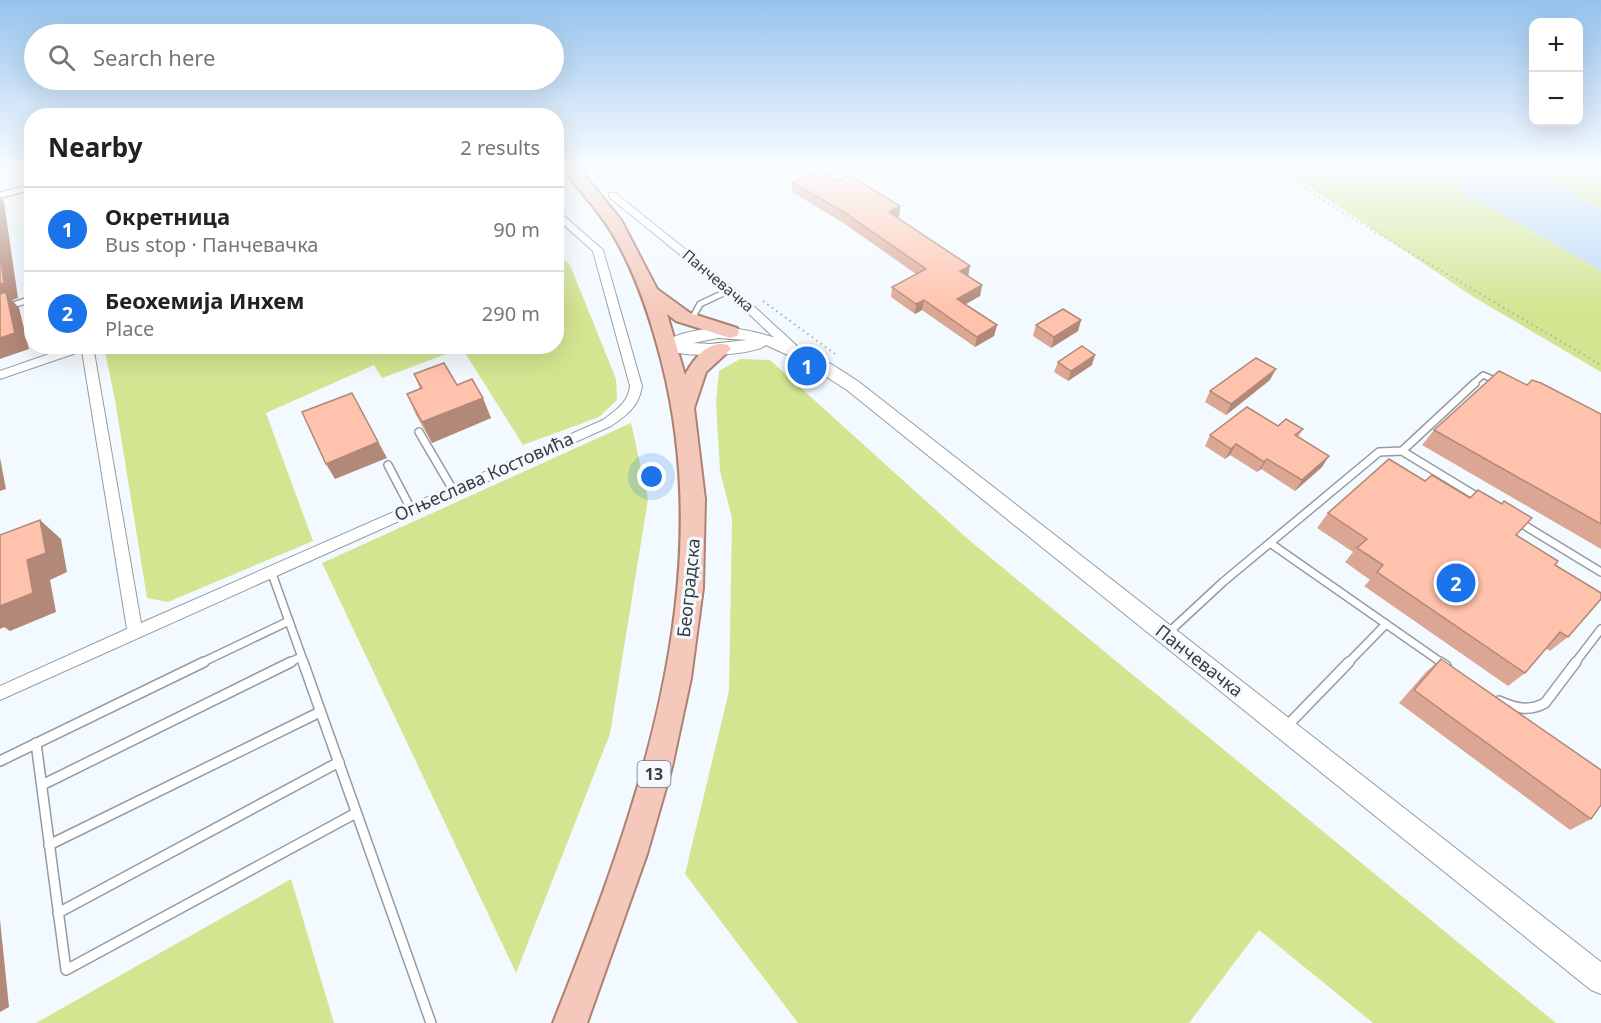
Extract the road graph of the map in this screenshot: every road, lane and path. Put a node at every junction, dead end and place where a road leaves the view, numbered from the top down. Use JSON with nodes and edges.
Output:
{"nodes":[{"id":1,"x":606,"y":215,"type":"edge"},
{"id":2,"x":637,"y":215,"type":"edge"},
{"id":3,"x":1346,"y":215,"type":"edge"},
{"id":4,"x":564,"y":222,"type":"edge"},
{"id":5,"x":730,"y":290,"type":"junction"},
{"id":6,"x":651,"y":293,"type":"junction"},
{"id":7,"x":24,"y":302,"type":"edge"},
{"id":8,"x":0,"y":309,"type":"edge"},
{"id":9,"x":697,"y":323,"type":"junction"},
{"id":10,"x":726,"y":340,"type":"junction"},
{"id":11,"x":670,"y":346,"type":"junction"},
{"id":12,"x":786,"y":346,"type":"junction"},
{"id":13,"x":62,"y":354,"type":"edge"},
{"id":14,"x":87,"y":354,"type":"edge"},
{"id":15,"x":1601,"y":365,"type":"edge"},
{"id":16,"x":0,"y":375,"type":"edge"},
{"id":17,"x":1503,"y":383,"type":"edge"},
{"id":18,"x":686,"y":407,"type":"junction"},
{"id":19,"x":419,"y":432,"type":"edge"},
{"id":20,"x":1402,"y":451,"type":"junction"},
{"id":21,"x":388,"y":465,"type":"dead end"},
{"id":22,"x":453,"y":490,"type":"junction"},
{"id":23,"x":1492,"y":505,"type":"edge"},
{"id":24,"x":411,"y":509,"type":"junction"},
{"id":25,"x":1511,"y":517,"type":"edge"},
{"id":26,"x":1270,"y":543,"type":"junction"},
{"id":27,"x":271,"y":571,"type":"junction"},
{"id":28,"x":1601,"y":572,"type":"edge"},
{"id":29,"x":289,"y":621,"type":"junction"},
{"id":30,"x":1386,"y":624,"type":"junction"},
{"id":31,"x":1601,"y":629,"type":"edge"},
{"id":32,"x":135,"y":631,"type":"junction"},
{"id":33,"x":1166,"y":635,"type":"junction"},
{"id":34,"x":301,"y":657,"type":"junction"},
{"id":35,"x":1455,"y":672,"type":"edge"},
{"id":36,"x":0,"y":693,"type":"edge"},
{"id":37,"x":320,"y":711,"type":"junction"},
{"id":38,"x":1523,"y":720,"type":"edge"},
{"id":39,"x":1284,"y":728,"type":"junction"},
{"id":40,"x":36,"y":743,"type":"junction"},
{"id":41,"x":0,"y":761,"type":"edge"},
{"id":42,"x":339,"y":762,"type":"junction"},
{"id":43,"x":42,"y":785,"type":"junction"},
{"id":44,"x":356,"y":813,"type":"junction"},
{"id":45,"x":49,"y":845,"type":"junction"},
{"id":46,"x":58,"y":913,"type":"junction"},
{"id":47,"x":1601,"y":980,"type":"edge"},
{"id":48,"x":431,"y":1023,"type":"edge"},
{"id":49,"x":570,"y":1023,"type":"edge"}],
"edges":[{"from":1,"to":6,"type":"main road","name":"Београдска","number":"13"},
{"from":2,"to":5,"type":"street","name":"Панчевачка"},
{"from":3,"to":15,"type":"path"},
{"from":4,"to":22,"type":"street","name":"Огњеслава Костовића"},
{"from":5,"to":9,"type":"lane"},
{"from":5,"to":12,"type":"street","name":"Панчевачка"},
{"from":6,"to":9,"type":"main road"},
{"from":6,"to":11,"type":"main road","name":"Београдска","number":"13"},
{"from":7,"to":8,"type":"lane"},
{"from":9,"to":10,"type":"main road"},
{"from":10,"to":11,"type":"street"},
{"from":10,"to":12,"type":"street"},
{"from":10,"to":18,"type":"main road"},
{"from":11,"to":18,"type":"main road","name":"Београдска","number":"13"},
{"from":12,"to":33,"type":"street","name":"Панчевачка"},
{"from":13,"to":16,"type":"street"},
{"from":14,"to":32,"type":"street"},
{"from":17,"to":20,"type":"lane"},
{"from":18,"to":49,"type":"main road","name":"Београдска","number":"13"},
{"from":19,"to":22,"type":"lane"},
{"from":20,"to":23,"type":"lane"},
{"from":20,"to":26,"type":"lane"},
{"from":21,"to":24,"type":"lane"},
{"from":22,"to":24,"type":"street","name":"Огњеслава Костовића"},
{"from":24,"to":27,"type":"street","name":"Огњеслава Костовића"},
{"from":25,"to":28,"type":"lane"},
{"from":26,"to":30,"type":"lane"},
{"from":26,"to":33,"type":"lane"},
{"from":27,"to":29,"type":"lane"},
{"from":27,"to":32,"type":"street","name":"Огњеслава Костовића"},
{"from":29,"to":34,"type":"lane"},
{"from":29,"to":40,"type":"lane"},
{"from":30,"to":35,"type":"lane"},
{"from":30,"to":39,"type":"lane"},
{"from":31,"to":38,"type":"lane"},
{"from":32,"to":36,"type":"street","name":"Огњеслава Костовића"},
{"from":33,"to":39,"type":"street","name":"Панчевачка"},
{"from":34,"to":37,"type":"lane"},
{"from":34,"to":43,"type":"lane"},
{"from":37,"to":42,"type":"lane"},
{"from":37,"to":45,"type":"lane"},
{"from":39,"to":47,"type":"street","name":"Панчевачка"},
{"from":40,"to":41,"type":"lane"},
{"from":40,"to":43,"type":"lane"},
{"from":42,"to":44,"type":"lane"},
{"from":42,"to":46,"type":"lane"},
{"from":43,"to":45,"type":"lane"},
{"from":44,"to":46,"type":"lane"},
{"from":44,"to":48,"type":"lane"},
{"from":45,"to":46,"type":"lane"}]}
